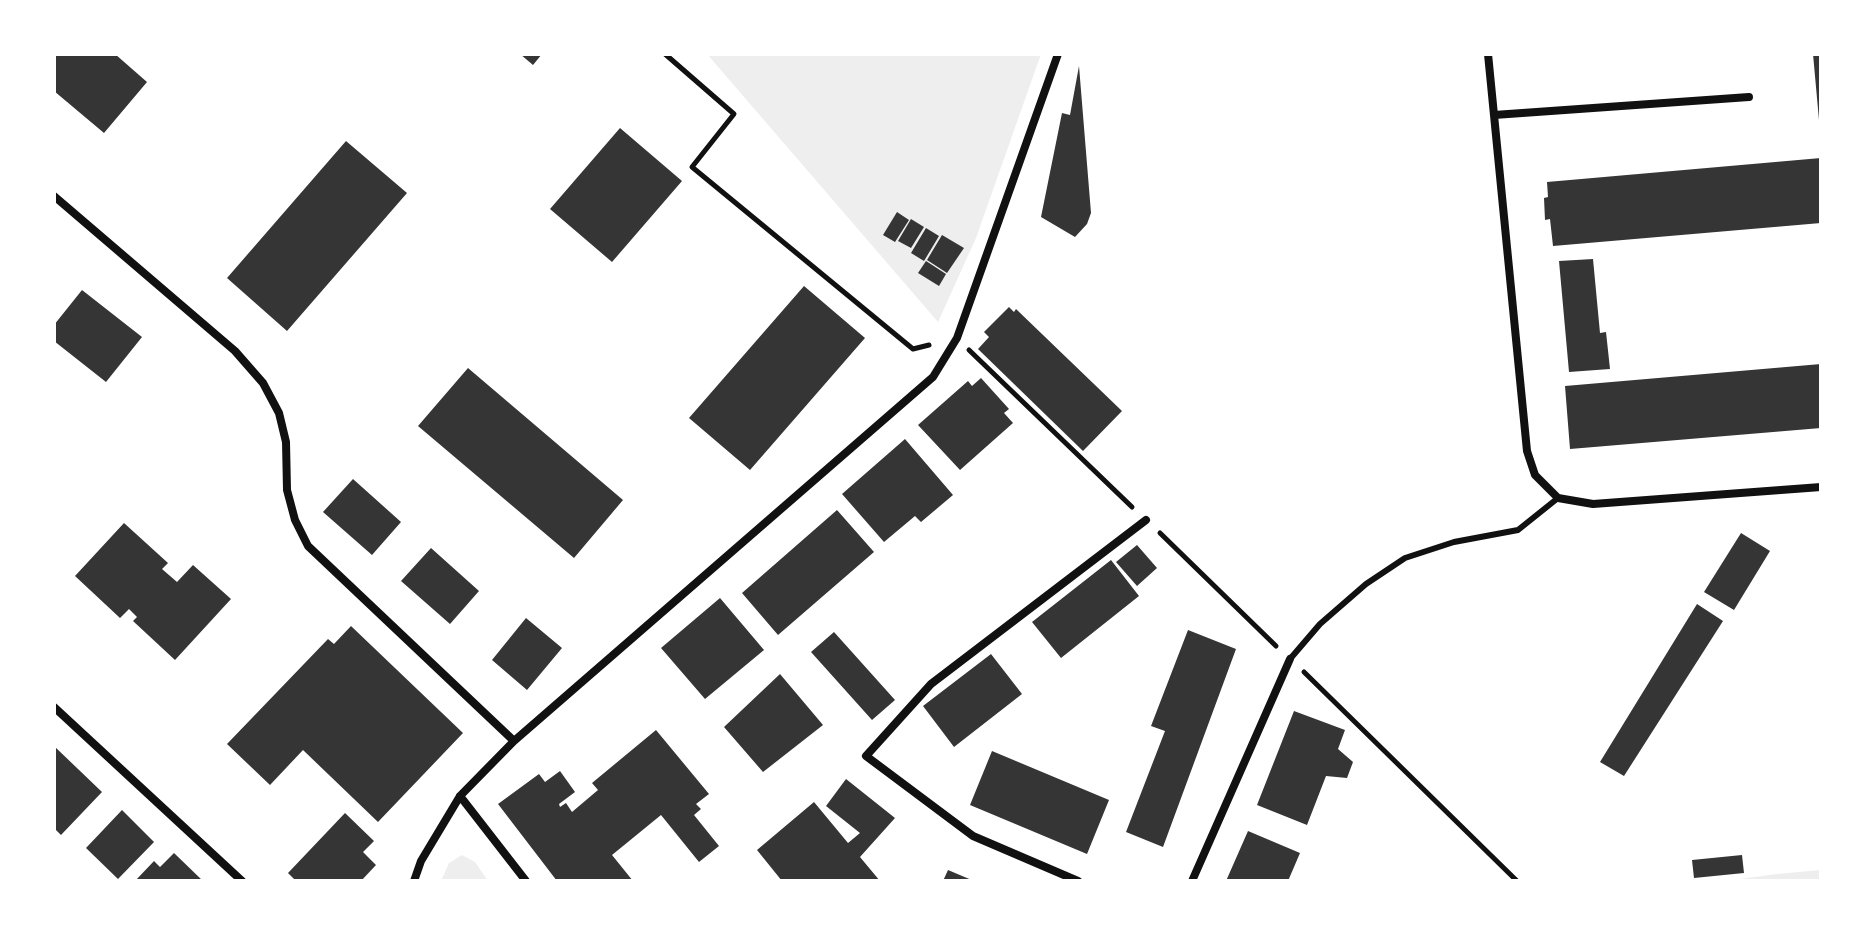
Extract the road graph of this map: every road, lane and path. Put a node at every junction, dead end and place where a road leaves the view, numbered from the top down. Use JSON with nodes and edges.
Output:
{"nodes":[{"id":1,"x":665,"y":54,"type":"edge"},
{"id":2,"x":1058,"y":54,"type":"edge"},
{"id":3,"x":1488,"y":54,"type":"edge"},
{"id":4,"x":1749,"y":97,"type":"dead end"},
{"id":5,"x":1494,"y":115,"type":"junction"},
{"id":6,"x":54,"y":196,"type":"edge"},
{"id":7,"x":957,"y":338,"type":"junction"},
{"id":8,"x":1821,"y":487,"type":"edge"},
{"id":9,"x":1558,"y":498,"type":"junction"},
{"id":10,"x":1146,"y":520,"type":"junction"},
{"id":11,"x":1290,"y":659,"type":"junction"},
{"id":12,"x":54,"y":707,"type":"edge"},
{"id":13,"x":514,"y":741,"type":"junction"},
{"id":14,"x":460,"y":796,"type":"junction"},
{"id":15,"x":242,"y":881,"type":"edge"},
{"id":16,"x":414,"y":881,"type":"edge"},
{"id":17,"x":526,"y":881,"type":"edge"},
{"id":18,"x":1078,"y":881,"type":"edge"},
{"id":19,"x":1192,"y":881,"type":"edge"},
{"id":20,"x":1517,"y":881,"type":"edge"}],
"edges":[{"from":1,"to":7,"type":"path"},
{"from":2,"to":7,"type":"street"},
{"from":3,"to":5,"type":"street"},
{"from":4,"to":5,"type":"street"},
{"from":5,"to":9,"type":"street"},
{"from":6,"to":13,"type":"street"},
{"from":7,"to":10,"type":"path"},
{"from":7,"to":13,"type":"street"},
{"from":8,"to":9,"type":"street"},
{"from":9,"to":11,"type":"lane"},
{"from":10,"to":11,"type":"path"},
{"from":10,"to":18,"type":"street"},
{"from":11,"to":19,"type":"street"},
{"from":11,"to":20,"type":"path"},
{"from":12,"to":15,"type":"street"},
{"from":13,"to":14,"type":"street"},
{"from":14,"to":16,"type":"street"},
{"from":14,"to":17,"type":"street"}]}
